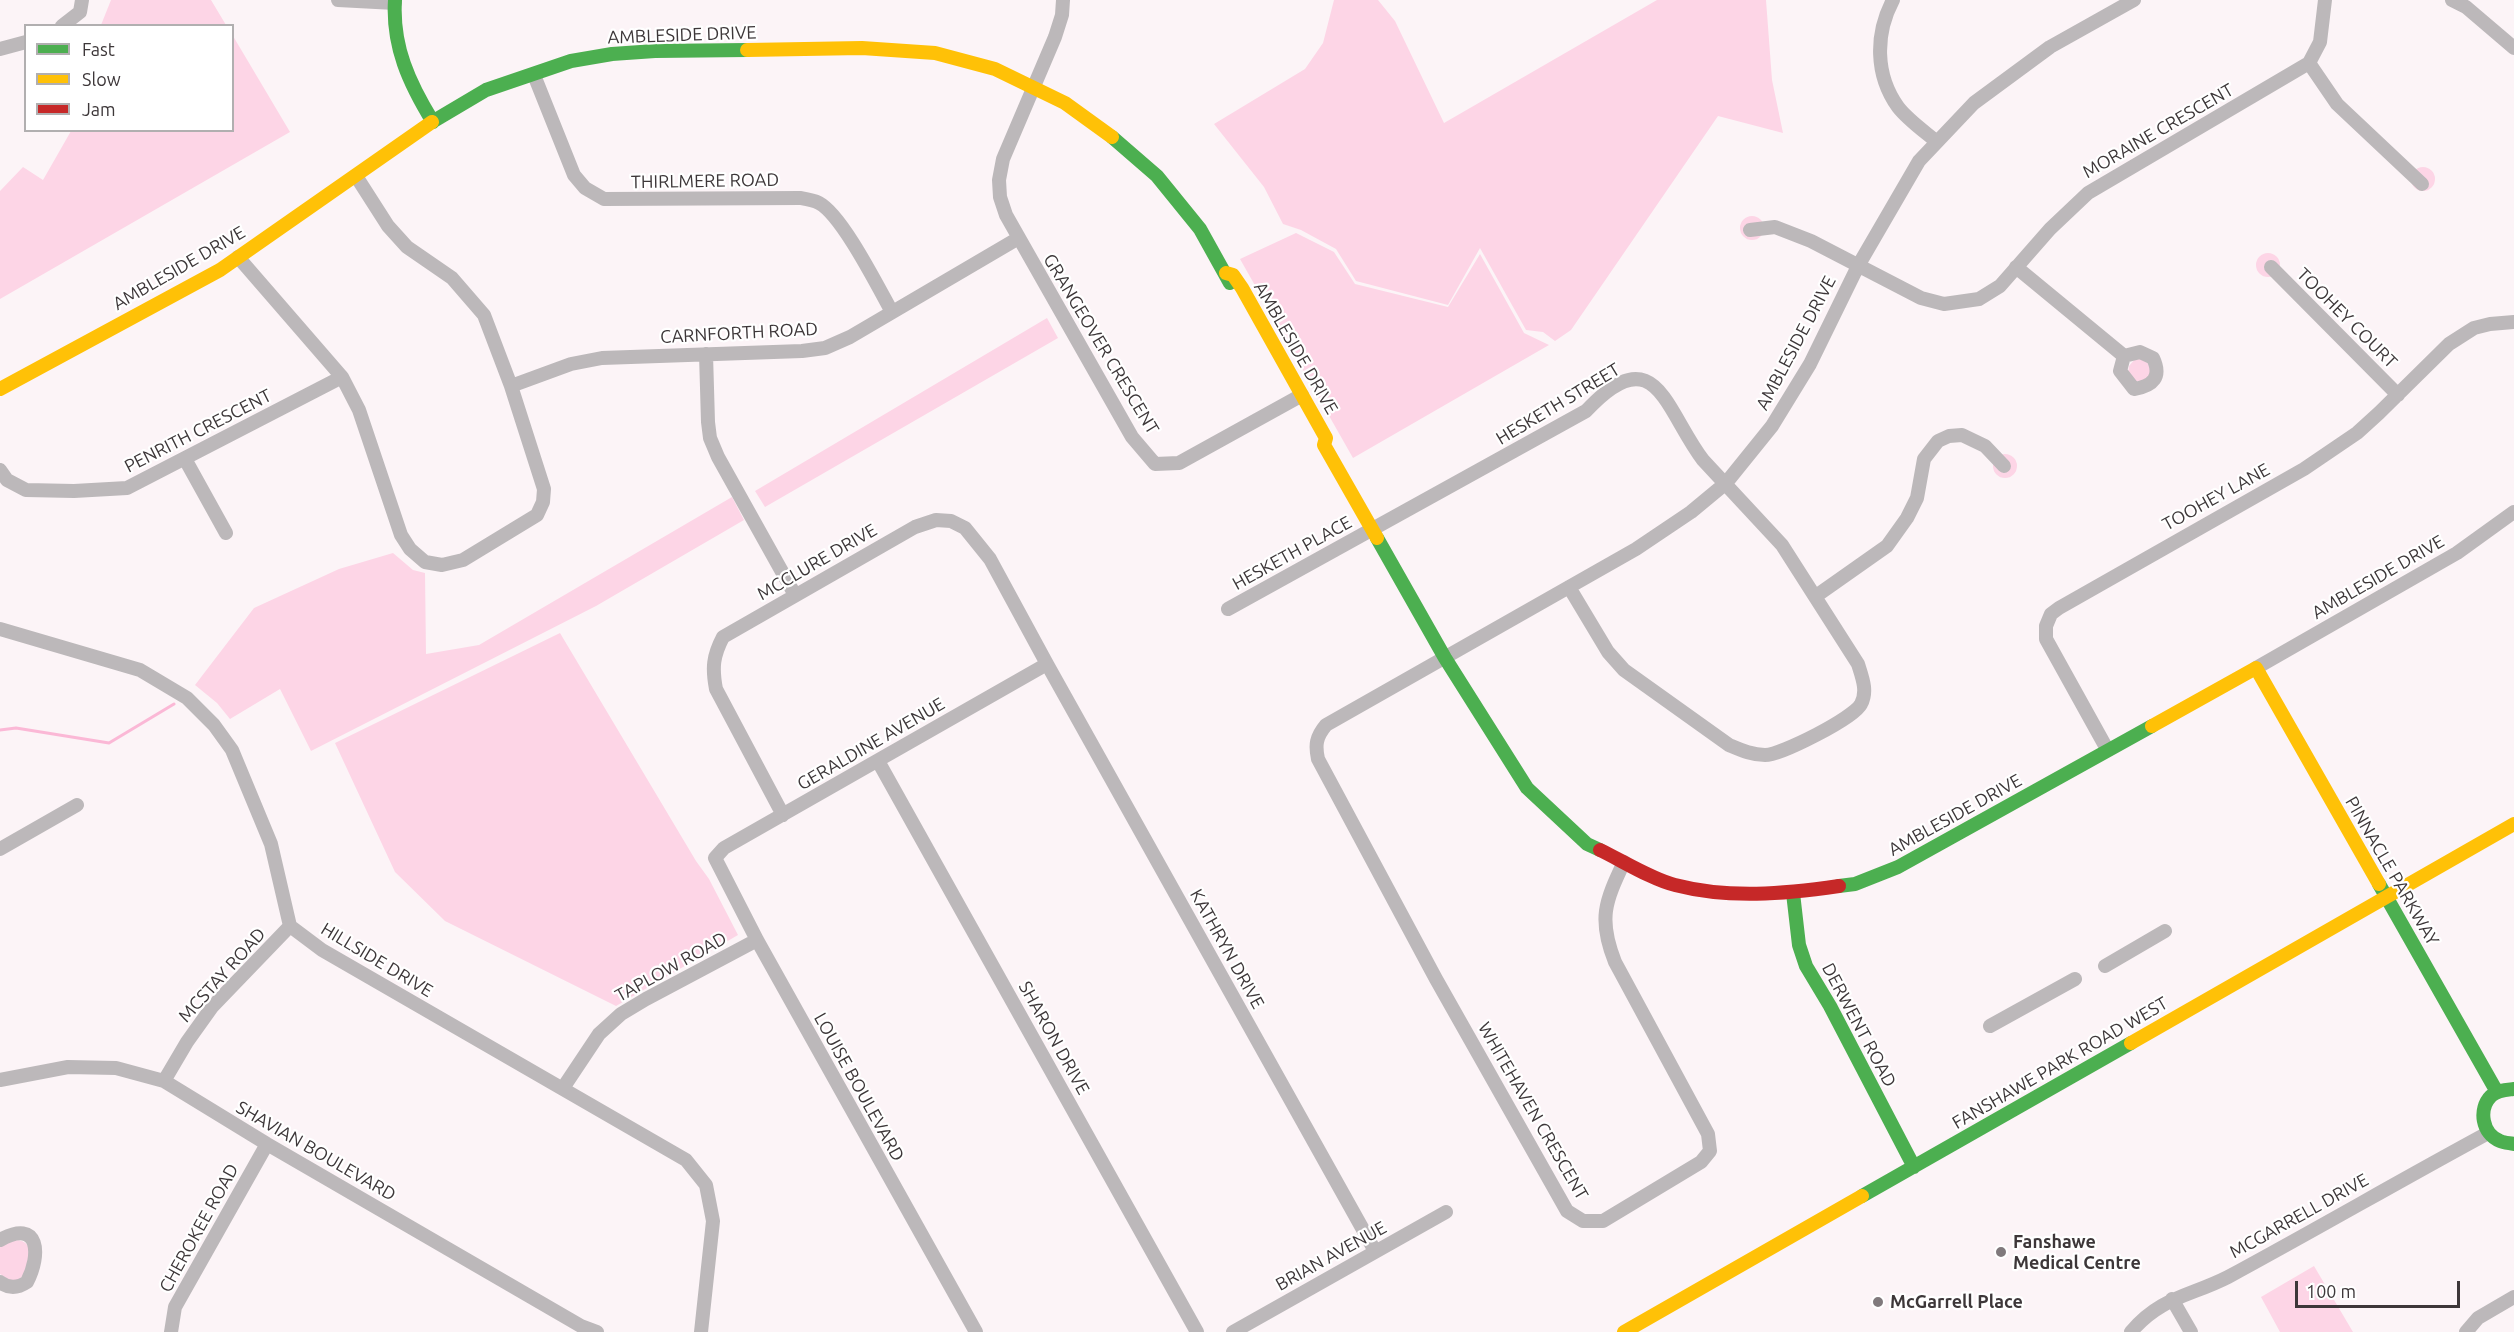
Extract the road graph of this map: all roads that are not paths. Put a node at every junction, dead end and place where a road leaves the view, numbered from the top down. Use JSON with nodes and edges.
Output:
{"nodes":[{"id":1,"x":82,"y":0,"type":"edge"},
{"id":2,"x":338,"y":0,"type":"edge"},
{"id":3,"x":1063,"y":0,"type":"edge"},
{"id":4,"x":1893,"y":0,"type":"edge"},
{"id":5,"x":2134,"y":0,"type":"edge"},
{"id":6,"x":2325,"y":0,"type":"edge"},
{"id":7,"x":2452,"y":0,"type":"edge"},
{"id":8,"x":395,"y":2,"type":"edge"},
{"id":9,"x":2468,"y":3,"type":"edge"},
{"id":10,"x":65,"y":24,"type":"edge"},
{"id":11,"x":24,"y":43,"type":"edge"},
{"id":12,"x":2514,"y":48,"type":"edge"},
{"id":13,"x":0,"y":49,"type":"edge"},
{"id":14,"x":2309,"y":63,"type":"junction"},
{"id":15,"x":534,"y":75,"type":"junction"},
{"id":16,"x":1032,"y":86,"type":"junction"},
{"id":17,"x":433,"y":122,"type":"junction"},
{"id":18,"x":1936,"y":142,"type":"junction"},
{"id":19,"x":356,"y":176,"type":"junction"},
{"id":20,"x":2422,"y":184,"type":"dead end"},
{"id":21,"x":1750,"y":230,"type":"dead end"},
{"id":22,"x":1017,"y":239,"type":"junction"},
{"id":23,"x":238,"y":257,"type":"junction"},
{"id":24,"x":1858,"y":266,"type":"junction"},
{"id":25,"x":2016,"y":267,"type":"junction"},
{"id":26,"x":2271,"y":267,"type":"dead end"},
{"id":27,"x":892,"y":312,"type":"junction"},
{"id":28,"x":2514,"y":322,"type":"edge"},
{"id":29,"x":706,"y":354,"type":"junction"},
{"id":30,"x":2124,"y":356,"type":"dead end"},
{"id":31,"x":342,"y":377,"type":"junction"},
{"id":32,"x":511,"y":386,"type":"junction"},
{"id":33,"x":0,"y":388,"type":"edge"},
{"id":34,"x":2397,"y":394,"type":"junction"},
{"id":35,"x":1298,"y":397,"type":"junction"},
{"id":36,"x":185,"y":459,"type":"junction"},
{"id":37,"x":2004,"y":466,"type":"dead end"},
{"id":38,"x":0,"y":470,"type":"edge"},
{"id":39,"x":1726,"y":483,"type":"junction"},
{"id":40,"x":2514,"y":512,"type":"edge"},
{"id":41,"x":1373,"y":528,"type":"junction"},
{"id":42,"x":226,"y":533,"type":"dead end"},
{"id":43,"x":1569,"y":587,"type":"junction"},
{"id":44,"x":795,"y":595,"type":"junction"},
{"id":45,"x":1816,"y":596,"type":"junction"},
{"id":46,"x":1228,"y":609,"type":"dead end"},
{"id":47,"x":0,"y":629,"type":"edge"},
{"id":48,"x":1445,"y":658,"type":"junction"},
{"id":49,"x":1047,"y":664,"type":"junction"},
{"id":50,"x":2256,"y":668,"type":"junction"},
{"id":51,"x":2107,"y":749,"type":"junction"},
{"id":52,"x":878,"y":761,"type":"junction"},
{"id":53,"x":77,"y":805,"type":"dead end"},
{"id":54,"x":783,"y":815,"type":"junction"},
{"id":55,"x":2514,"y":824,"type":"edge"},
{"id":56,"x":0,"y":849,"type":"edge"},
{"id":57,"x":715,"y":858,"type":"joint"},
{"id":58,"x":1624,"y":862,"type":"junction"},
{"id":59,"x":1793,"y":893,"type":"junction"},
{"id":60,"x":2386,"y":897,"type":"junction"},
{"id":61,"x":290,"y":926,"type":"junction"},
{"id":62,"x":2165,"y":931,"type":"dead end"},
{"id":63,"x":757,"y":940,"type":"junction"},
{"id":64,"x":2105,"y":966,"type":"dead end"},
{"id":65,"x":2075,"y":979,"type":"dead end"},
{"id":66,"x":1990,"y":1026,"type":"dead end"},
{"id":67,"x":0,"y":1080,"type":"edge"},
{"id":68,"x":164,"y":1081,"type":"junction"},
{"id":69,"x":563,"y":1088,"type":"junction"},
{"id":70,"x":2514,"y":1089,"type":"edge"},
{"id":71,"x":2497,"y":1092,"type":"junction"},
{"id":72,"x":2488,"y":1133,"type":"junction"},
{"id":73,"x":267,"y":1144,"type":"junction"},
{"id":74,"x":2514,"y":1144,"type":"edge"},
{"id":75,"x":1914,"y":1167,"type":"junction"},
{"id":76,"x":1446,"y":1212,"type":"dead end"},
{"id":77,"x":0,"y":1240,"type":"edge"},
{"id":78,"x":1375,"y":1251,"type":"junction"},
{"id":79,"x":0,"y":1282,"type":"edge"},
{"id":80,"x":2514,"y":1297,"type":"edge"},
{"id":81,"x":2172,"y":1299,"type":"junction"},
{"id":82,"x":171,"y":1332,"type":"edge"},
{"id":83,"x":597,"y":1332,"type":"edge"},
{"id":84,"x":701,"y":1332,"type":"edge"},
{"id":85,"x":976,"y":1332,"type":"edge"},
{"id":86,"x":1197,"y":1332,"type":"edge"},
{"id":87,"x":1233,"y":1332,"type":"edge"},
{"id":88,"x":1624,"y":1332,"type":"edge"},
{"id":89,"x":2130,"y":1332,"type":"edge"},
{"id":90,"x":2191,"y":1332,"type":"edge"},
{"id":91,"x":2466,"y":1332,"type":"edge"}],
"edges":[{"from":1,"to":10,"type":"street"},
{"from":2,"to":8,"type":"street"},
{"from":3,"to":16,"type":"street","name":"GRANGEOVER CRESCENT"},
{"from":4,"to":18,"type":"street"},
{"from":5,"to":18,"type":"street","name":"AMBLESIDE DRIVE"},
{"from":6,"to":14,"type":"street"},
{"from":7,"to":9,"type":"street"},
{"from":8,"to":17,"type":"street"},
{"from":9,"to":12,"type":"street"},
{"from":11,"to":13,"type":"street"},
{"from":14,"to":20,"type":"street"},
{"from":14,"to":25,"type":"street","name":"MORAINE CRESCENT"},
{"from":15,"to":16,"type":"street","name":"AMBLESIDE DRIVE"},
{"from":15,"to":17,"type":"street","name":"AMBLESIDE DRIVE"},
{"from":15,"to":27,"type":"street","name":"THIRLMERE ROAD"},
{"from":16,"to":22,"type":"street","name":"GRANGEOVER CRESCENT"},
{"from":16,"to":35,"type":"street","name":"AMBLESIDE DRIVE"},
{"from":17,"to":19,"type":"street","name":"AMBLESIDE DRIVE"},
{"from":18,"to":24,"type":"street","name":"AMBLESIDE DRIVE"},
{"from":19,"to":23,"type":"street","name":"AMBLESIDE DRIVE"},
{"from":19,"to":32,"type":"street"},
{"from":21,"to":24,"type":"street","name":"MORAINE CRESCENT"},
{"from":22,"to":27,"type":"street","name":"CARNFORTH ROAD"},
{"from":22,"to":35,"type":"street","name":"GRANGEOVER CRESCENT"},
{"from":23,"to":31,"type":"street"},
{"from":23,"to":33,"type":"street","name":"AMBLESIDE DRIVE"},
{"from":24,"to":25,"type":"street","name":"MORAINE CRESCENT"},
{"from":24,"to":39,"type":"street","name":"AMBLESIDE DRIVE"},
{"from":25,"to":30,"type":"street"},
{"from":26,"to":34,"type":"street","name":"TOOHEY COURT"},
{"from":27,"to":29,"type":"street","name":"CARNFORTH ROAD"},
{"from":28,"to":34,"type":"street","name":"TOOHEY LANE"},
{"from":29,"to":32,"type":"street","name":"CARNFORTH ROAD"},
{"from":29,"to":44,"type":"street"},
{"from":31,"to":32,"type":"street"},
{"from":31,"to":36,"type":"street","name":"PENRITH CRESCENT"},
{"from":34,"to":51,"type":"street","name":"TOOHEY LANE"},
{"from":35,"to":41,"type":"street","name":"AMBLESIDE DRIVE"},
{"from":36,"to":38,"type":"street","name":"PENRITH CRESCENT"},
{"from":36,"to":42,"type":"street"},
{"from":37,"to":45,"type":"street"},
{"from":39,"to":41,"type":"street","name":"HESKETH STREET"},
{"from":39,"to":43,"type":"street","name":"AMBLESIDE DRIVE"},
{"from":39,"to":45,"type":"street","name":"HESKETH STREET"},
{"from":40,"to":50,"type":"street","name":"AMBLESIDE DRIVE"},
{"from":41,"to":46,"type":"street","name":"HESKETH PLACE"},
{"from":41,"to":48,"type":"street","name":"AMBLESIDE DRIVE"},
{"from":43,"to":45,"type":"street","name":"HESKETH STREET"},
{"from":43,"to":48,"type":"street","name":"AMBLESIDE DRIVE"},
{"from":44,"to":49,"type":"street","name":"MCCLURE DRIVE"},
{"from":44,"to":54,"type":"street","name":"MCCLURE DRIVE"},
{"from":47,"to":61,"type":"street"},
{"from":48,"to":58,"type":"street","name":"AMBLESIDE DRIVE"},
{"from":48,"to":58,"type":"street","name":"WHITEHAVEN CRESCENT"},
{"from":49,"to":52,"type":"street","name":"GERALDINE AVENUE"},
{"from":49,"to":78,"type":"street","name":"KATHRYN DRIVE"},
{"from":50,"to":51,"type":"street","name":"AMBLESIDE DRIVE"},
{"from":50,"to":60,"type":"street","name":"PINNACLE PARKWAY"},
{"from":51,"to":59,"type":"street","name":"AMBLESIDE DRIVE"},
{"from":52,"to":54,"type":"street","name":"GERALDINE AVENUE"},
{"from":52,"to":86,"type":"street","name":"SHARON DRIVE"},
{"from":53,"to":56,"type":"street"},
{"from":54,"to":57,"type":"street","name":"GERALDINE AVENUE"},
{"from":55,"to":60,"type":"street","name":"FANSHAWE PARK ROAD WEST"},
{"from":57,"to":63,"type":"street","name":"LOUISE BOULEVARD"},
{"from":58,"to":59,"type":"street","name":"AMBLESIDE DRIVE"},
{"from":59,"to":75,"type":"street","name":"DERWENT ROAD"},
{"from":60,"to":71,"type":"street","name":"PINNACLE PARKWAY"},
{"from":60,"to":75,"type":"street","name":"FANSHAWE PARK ROAD WEST"},
{"from":61,"to":68,"type":"street","name":"MCSTAY ROAD"},
{"from":61,"to":69,"type":"street","name":"HILLSIDE DRIVE"},
{"from":62,"to":64,"type":"street"},
{"from":63,"to":69,"type":"street","name":"TAPLOW ROAD"},
{"from":63,"to":85,"type":"street","name":"LOUISE BOULEVARD"},
{"from":65,"to":66,"type":"street"},
{"from":67,"to":68,"type":"street","name":"SHAVIAN BOULEVARD"},
{"from":68,"to":73,"type":"street","name":"SHAVIAN BOULEVARD"},
{"from":69,"to":84,"type":"street","name":"HILLSIDE DRIVE"},
{"from":70,"to":71,"type":"street"},
{"from":71,"to":72,"type":"street"},
{"from":72,"to":74,"type":"street"},
{"from":72,"to":81,"type":"street","name":"MCGARRELL DRIVE"},
{"from":73,"to":82,"type":"street","name":"CHEROKEE ROAD"},
{"from":73,"to":83,"type":"street","name":"SHAVIAN BOULEVARD"},
{"from":75,"to":88,"type":"street","name":"FANSHAWE PARK ROAD WEST"},
{"from":76,"to":78,"type":"street","name":"BRIAN AVENUE"},
{"from":77,"to":79,"type":"street"},
{"from":78,"to":87,"type":"street","name":"BRIAN AVENUE"},
{"from":80,"to":91,"type":"street"},
{"from":81,"to":89,"type":"street","name":"MCGARRELL DRIVE"},
{"from":81,"to":90,"type":"street"}]}
